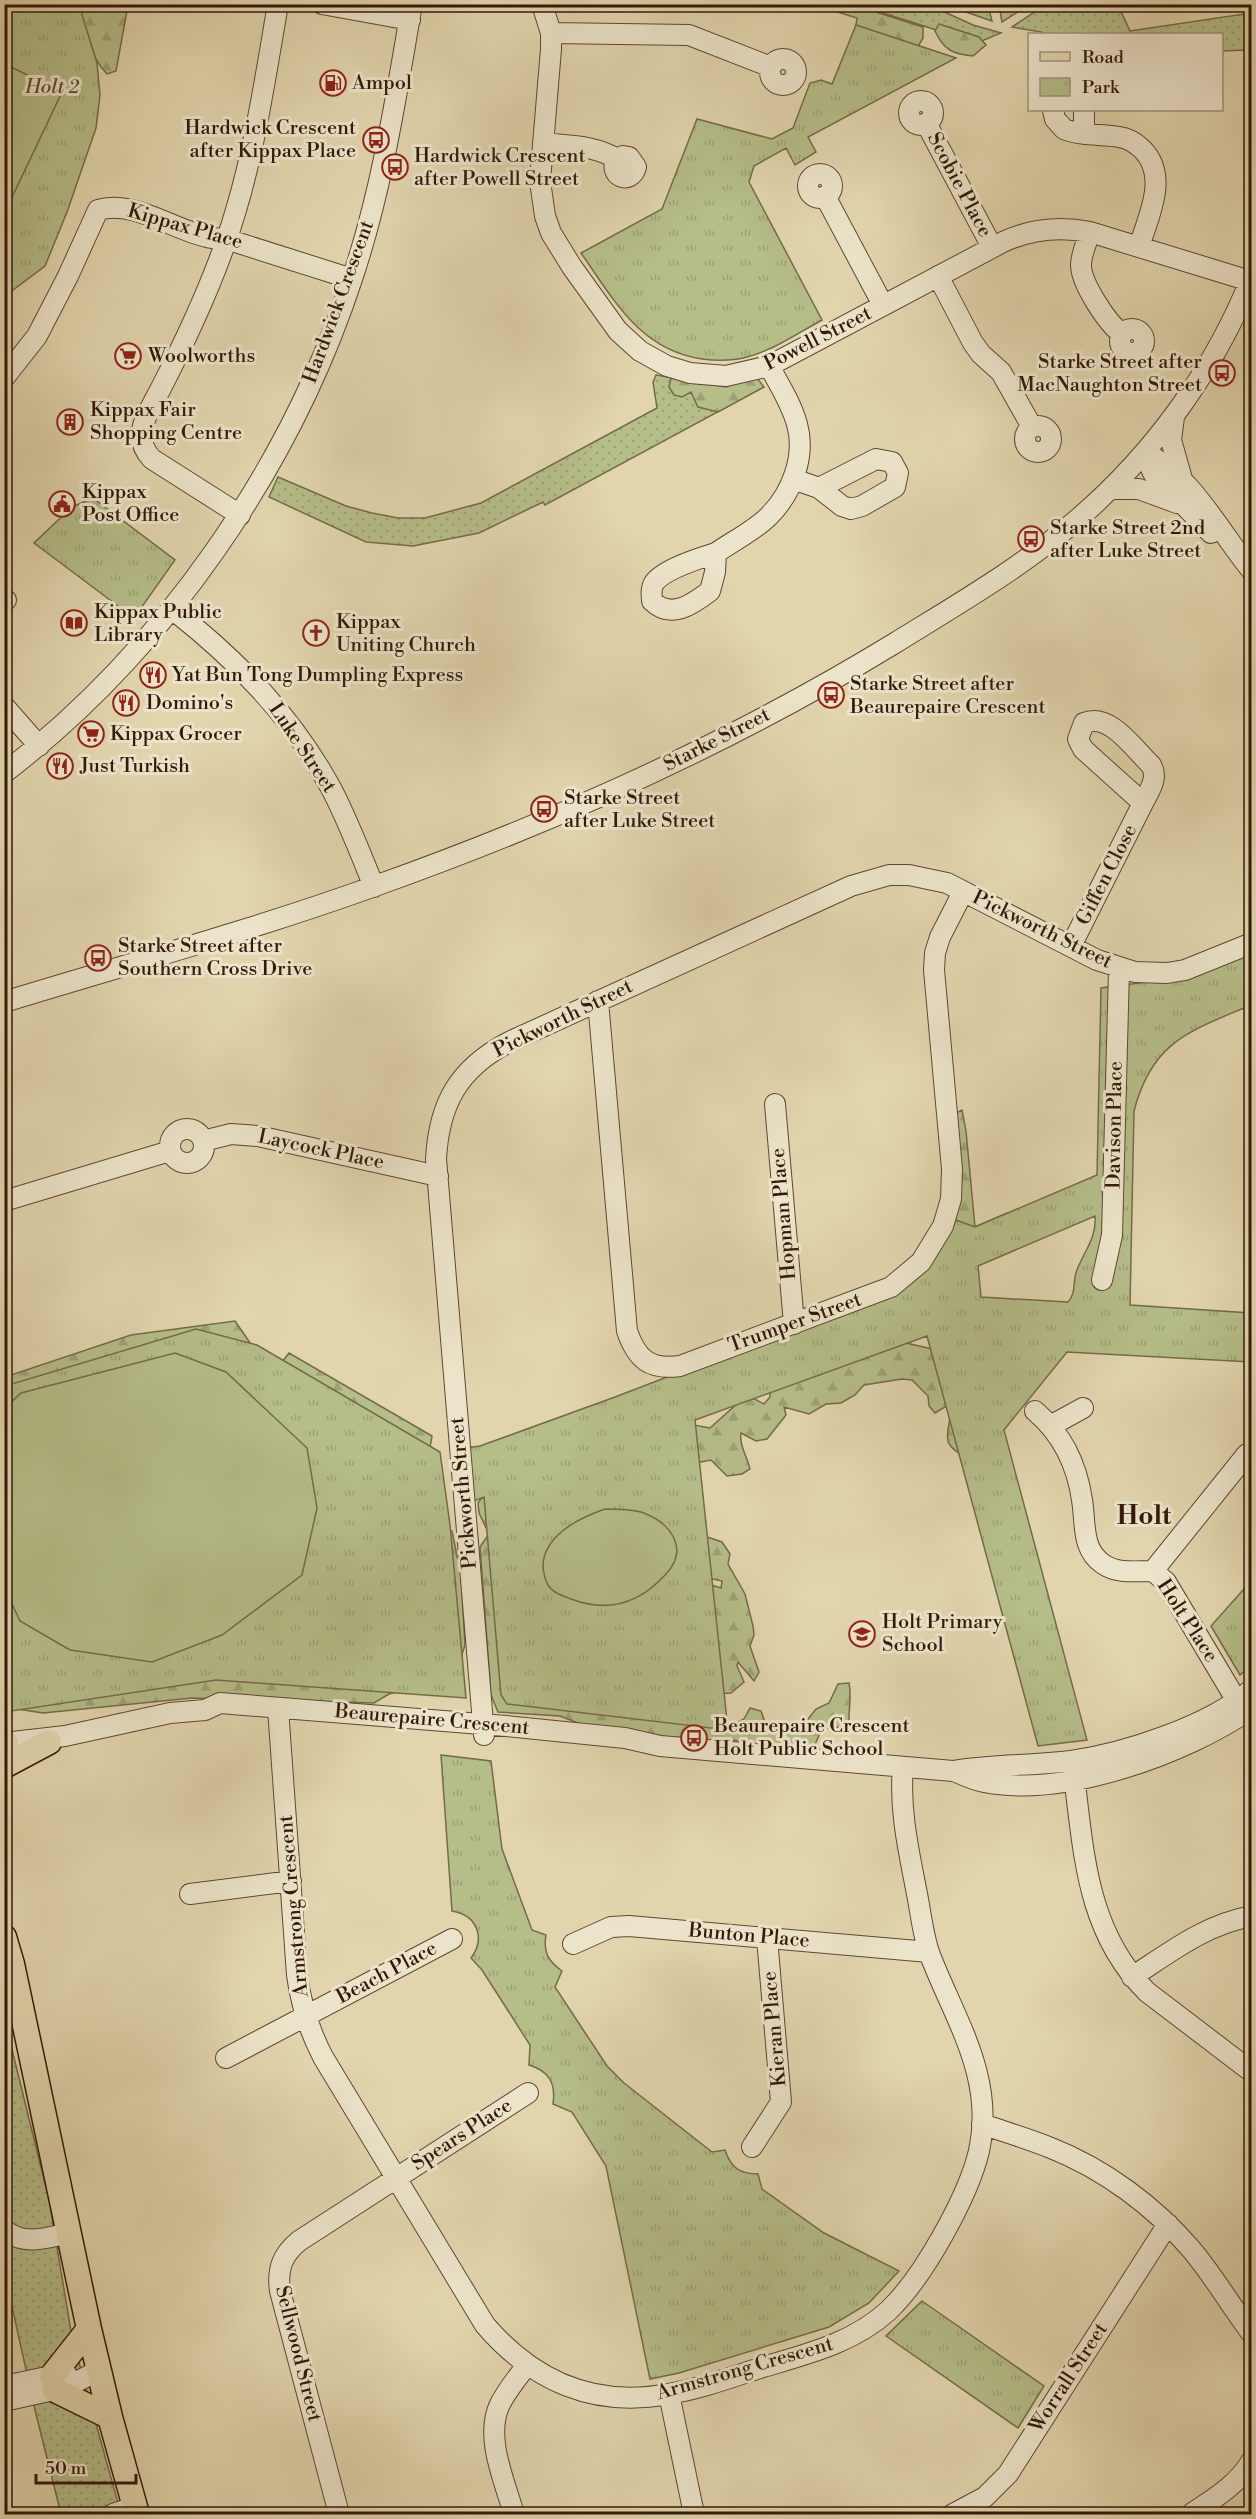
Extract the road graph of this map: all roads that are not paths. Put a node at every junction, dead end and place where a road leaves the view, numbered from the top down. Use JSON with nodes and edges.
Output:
{"nodes":[{"id":1,"x":278,"y":4,"type":"edge"},
{"id":2,"x":322,"y":4,"type":"edge"},
{"id":3,"x":542,"y":4,"type":"edge"},
{"id":4,"x":411,"y":12,"type":"edge"},
{"id":5,"x":551,"y":33,"type":"junction"},
{"id":6,"x":771,"y":67,"type":"dead end"},
{"id":7,"x":1053,"y":111,"type":"edge"},
{"id":8,"x":1084,"y":111,"type":"edge"},
{"id":9,"x":926,"y":123,"type":"dead end"},
{"id":10,"x":1084,"y":133,"type":"junction"},
{"id":11,"x":543,"y":143,"type":"junction"},
{"id":12,"x":617,"y":159,"type":"dead end"},
{"id":13,"x":825,"y":196,"type":"dead end"},
{"id":14,"x":1090,"y":232,"type":"junction"},
{"id":15,"x":226,"y":238,"type":"junction"},
{"id":16,"x":1138,"y":246,"type":"junction"},
{"id":17,"x":992,"y":248,"type":"junction"},
{"id":18,"x":938,"y":276,"type":"junction"},
{"id":19,"x":352,"y":279,"type":"junction"},
{"id":20,"x":1251,"y":279,"type":"edge"},
{"id":21,"x":883,"y":305,"type":"junction"},
{"id":22,"x":1122,"y":334,"type":"dead end"},
{"id":23,"x":769,"y":366,"type":"junction"},
{"id":24,"x":4,"y":378,"type":"edge"},
{"id":25,"x":1174,"y":417,"type":"junction"},
{"id":26,"x":1032,"y":427,"type":"dead end"},
{"id":27,"x":1144,"y":453,"type":"junction"},
{"id":28,"x":793,"y":479,"type":"junction"},
{"id":29,"x":1182,"y":482,"type":"junction"},
{"id":30,"x":819,"y":488,"type":"dead end"},
{"id":31,"x":1111,"y":489,"type":"junction"},
{"id":32,"x":1182,"y":505,"type":"junction"},
{"id":33,"x":240,"y":515,"type":"junction"},
{"id":34,"x":1236,"y":552,"type":"junction"},
{"id":35,"x":716,"y":553,"type":"dead end"},
{"id":36,"x":1251,"y":571,"type":"edge"},
{"id":37,"x":172,"y":609,"type":"junction"},
{"id":38,"x":4,"y":706,"type":"edge"},
{"id":39,"x":39,"y":746,"type":"junction"},
{"id":40,"x":4,"y":772,"type":"edge"},
{"id":41,"x":1143,"y":803,"type":"dead end"},
{"id":42,"x":374,"y":886,"type":"junction"},
{"id":43,"x":963,"y":891,"type":"junction"},
{"id":44,"x":1251,"y":943,"type":"edge"},
{"id":45,"x":1071,"y":946,"type":"junction"},
{"id":46,"x":1119,"y":969,"type":"junction"},
{"id":47,"x":598,"y":1001,"type":"junction"},
{"id":48,"x":4,"y":1002,"type":"edge"},
{"id":49,"x":775,"y":1104,"type":"dead end"},
{"id":50,"x":438,"y":1176,"type":"junction"},
{"id":51,"x":4,"y":1201,"type":"edge"},
{"id":52,"x":1102,"y":1280,"type":"dead end"},
{"id":53,"x":794,"y":1324,"type":"junction"},
{"id":54,"x":1083,"y":1408,"type":"dead end"},
{"id":55,"x":1035,"y":1411,"type":"dead end"},
{"id":56,"x":1052,"y":1425,"type":"junction"},
{"id":57,"x":1251,"y":1457,"type":"edge"},
{"id":58,"x":1153,"y":1570,"type":"junction"},
{"id":59,"x":1246,"y":1703,"type":"edge"},
{"id":60,"x":279,"y":1714,"type":"junction"},
{"id":61,"x":484,"y":1730,"type":"junction"},
{"id":62,"x":57,"y":1739,"type":"joint"},
{"id":63,"x":5,"y":1750,"type":"edge"},
{"id":64,"x":903,"y":1767,"type":"junction"},
{"id":65,"x":1074,"y":1770,"type":"junction"},
{"id":66,"x":291,"y":1881,"type":"junction"},
{"id":67,"x":190,"y":1894,"type":"dead end"},
{"id":68,"x":1251,"y":1916,"type":"edge"},
{"id":69,"x":4,"y":1937,"type":"edge"},
{"id":70,"x":452,"y":1938,"type":"dead end"},
{"id":71,"x":767,"y":1938,"type":"junction"},
{"id":72,"x":573,"y":1944,"type":"dead end"},
{"id":73,"x":929,"y":1952,"type":"junction"},
{"id":74,"x":1132,"y":1977,"type":"junction"},
{"id":75,"x":305,"y":2016,"type":"junction"},
{"id":76,"x":226,"y":2058,"type":"dead end"},
{"id":77,"x":1251,"y":2072,"type":"edge"},
{"id":78,"x":528,"y":2092,"type":"dead end"},
{"id":79,"x":982,"y":2124,"type":"junction"},
{"id":80,"x":752,"y":2147,"type":"dead end"},
{"id":81,"x":396,"y":2178,"type":"junction"},
{"id":82,"x":1168,"y":2224,"type":"junction"},
{"id":83,"x":4,"y":2230,"type":"edge"},
{"id":84,"x":69,"y":2234,"type":"junction"},
{"id":85,"x":89,"y":2329,"type":"junction"},
{"id":86,"x":1251,"y":2334,"type":"edge"},
{"id":87,"x":526,"y":2365,"type":"junction"},
{"id":88,"x":99,"y":2370,"type":"junction"},
{"id":89,"x":53,"y":2383,"type":"junction"},
{"id":90,"x":4,"y":2386,"type":"edge"},
{"id":91,"x":669,"y":2394,"type":"junction"},
{"id":92,"x":4,"y":2401,"type":"edge"},
{"id":93,"x":110,"y":2417,"type":"junction"},
{"id":94,"x":1251,"y":2460,"type":"edge"},
{"id":95,"x":128,"y":2512,"type":"edge"},
{"id":96,"x":339,"y":2514,"type":"edge"},
{"id":97,"x":514,"y":2514,"type":"edge"},
{"id":98,"x":694,"y":2514,"type":"edge"},
{"id":99,"x":953,"y":2514,"type":"edge"},
{"id":100,"x":1191,"y":2514,"type":"edge"}],
"edges":[{"from":1,"to":15,"type":"street"},
{"from":2,"to":4,"type":"street"},
{"from":3,"to":5,"type":"street","name":"Powell Street"},
{"from":4,"to":19,"type":"street","name":"Hardwick Crescent"},
{"from":5,"to":6,"type":"street"},
{"from":5,"to":11,"type":"street","name":"Powell Street"},
{"from":7,"to":10,"type":"street"},
{"from":8,"to":10,"type":"street"},
{"from":9,"to":17,"type":"street","name":"Scobie Place"},
{"from":10,"to":16,"type":"street"},
{"from":11,"to":12,"type":"street"},
{"from":11,"to":23,"type":"street","name":"Powell Street"},
{"from":13,"to":21,"type":"street"},
{"from":14,"to":16,"type":"street","name":"Powell Street"},
{"from":14,"to":17,"type":"street","name":"Powell Street"},
{"from":14,"to":22,"type":"street"},
{"from":15,"to":19,"type":"street","name":"Kippax Place"},
{"from":15,"to":24,"type":"street","name":"Kippax Place"},
{"from":15,"to":33,"type":"street"},
{"from":16,"to":20,"type":"street","name":"Powell Street"},
{"from":17,"to":18,"type":"street","name":"Powell Street"},
{"from":18,"to":21,"type":"street","name":"Powell Street"},
{"from":18,"to":26,"type":"street"},
{"from":19,"to":33,"type":"street","name":"Hardwick Crescent"},
{"from":20,"to":25,"type":"street","name":"Starke Street"},
{"from":21,"to":23,"type":"street","name":"Powell Street"},
{"from":23,"to":28,"type":"street"},
{"from":25,"to":27,"type":"street","name":"Starke Street"},
{"from":25,"to":29,"type":"street"},
{"from":27,"to":29,"type":"street"},
{"from":27,"to":31,"type":"street","name":"Starke Street"},
{"from":27,"to":32,"type":"street"},
{"from":28,"to":30,"type":"street"},
{"from":28,"to":35,"type":"street"},
{"from":29,"to":34,"type":"street"},
{"from":31,"to":32,"type":"street"},
{"from":31,"to":42,"type":"street","name":"Starke Street"},
{"from":32,"to":34,"type":"street"},
{"from":33,"to":37,"type":"street","name":"Hardwick Crescent"},
{"from":34,"to":36,"type":"street"},
{"from":37,"to":39,"type":"street","name":"Hardwick Crescent"},
{"from":37,"to":42,"type":"street","name":"Luke Street"},
{"from":38,"to":39,"type":"street"},
{"from":39,"to":40,"type":"street","name":"Hardwick Crescent"},
{"from":41,"to":45,"type":"street","name":"Giffen Close"},
{"from":42,"to":48,"type":"street","name":"Starke Street"},
{"from":43,"to":45,"type":"street","name":"Pickworth Street"},
{"from":43,"to":47,"type":"street","name":"Pickworth Street"},
{"from":43,"to":53,"type":"street","name":"Trumper Street"},
{"from":44,"to":46,"type":"street","name":"Pickworth Street"},
{"from":45,"to":46,"type":"street","name":"Pickworth Street"},
{"from":46,"to":52,"type":"street","name":"Davison Place"},
{"from":47,"to":50,"type":"street","name":"Pickworth Street"},
{"from":47,"to":53,"type":"street","name":"Trumper Street"},
{"from":49,"to":53,"type":"street","name":"Hopman Place"},
{"from":50,"to":51,"type":"street","name":"Laycock Place"},
{"from":50,"to":61,"type":"street","name":"Pickworth Street"},
{"from":54,"to":56,"type":"street"},
{"from":55,"to":56,"type":"street"},
{"from":56,"to":58,"type":"street"},
{"from":57,"to":58,"type":"street","name":"Holt Place"},
{"from":58,"to":59,"type":"street","name":"Holt Place"},
{"from":59,"to":65,"type":"street","name":"Beaurepaire Crescent"},
{"from":60,"to":61,"type":"street","name":"Beaurepaire Crescent"},
{"from":60,"to":62,"type":"street","name":"Beaurepaire Crescent"},
{"from":60,"to":66,"type":"street","name":"Armstrong Crescent"},
{"from":61,"to":64,"type":"street","name":"Beaurepaire Crescent"},
{"from":62,"to":63,"type":"main road"},
{"from":64,"to":65,"type":"street","name":"Beaurepaire Crescent"},
{"from":64,"to":73,"type":"street","name":"Armstrong Crescent"},
{"from":65,"to":74,"type":"street"},
{"from":66,"to":67,"type":"street"},
{"from":66,"to":75,"type":"street","name":"Armstrong Crescent"},
{"from":68,"to":74,"type":"street"},
{"from":69,"to":84,"type":"main road"},
{"from":70,"to":75,"type":"street","name":"Beach Place"},
{"from":71,"to":72,"type":"street","name":"Bunton Place"},
{"from":71,"to":73,"type":"street","name":"Bunton Place"},
{"from":71,"to":80,"type":"street","name":"Kieran Place"},
{"from":73,"to":79,"type":"street","name":"Armstrong Crescent"},
{"from":74,"to":77,"type":"street"},
{"from":75,"to":76,"type":"street","name":"Beach Place"},
{"from":75,"to":81,"type":"street","name":"Armstrong Crescent"},
{"from":78,"to":81,"type":"street","name":"Spears Place"},
{"from":79,"to":82,"type":"street"},
{"from":79,"to":91,"type":"street","name":"Armstrong Crescent"},
{"from":81,"to":87,"type":"street","name":"Armstrong Crescent"},
{"from":81,"to":96,"type":"street","name":"Sellwood Street"},
{"from":82,"to":86,"type":"street"},
{"from":82,"to":99,"type":"street","name":"Worrall Street"},
{"from":83,"to":84,"type":"street"},
{"from":84,"to":85,"type":"main road"},
{"from":85,"to":88,"type":"main road"},
{"from":85,"to":89,"type":"main road"},
{"from":87,"to":91,"type":"street","name":"Armstrong Crescent"},
{"from":87,"to":97,"type":"street"},
{"from":88,"to":89,"type":"street"},
{"from":88,"to":93,"type":"main road"},
{"from":89,"to":90,"type":"street"},
{"from":89,"to":92,"type":"street"},
{"from":89,"to":93,"type":"main road"},
{"from":91,"to":98,"type":"street"},
{"from":93,"to":95,"type":"main road"},
{"from":94,"to":100,"type":"street"}]}
